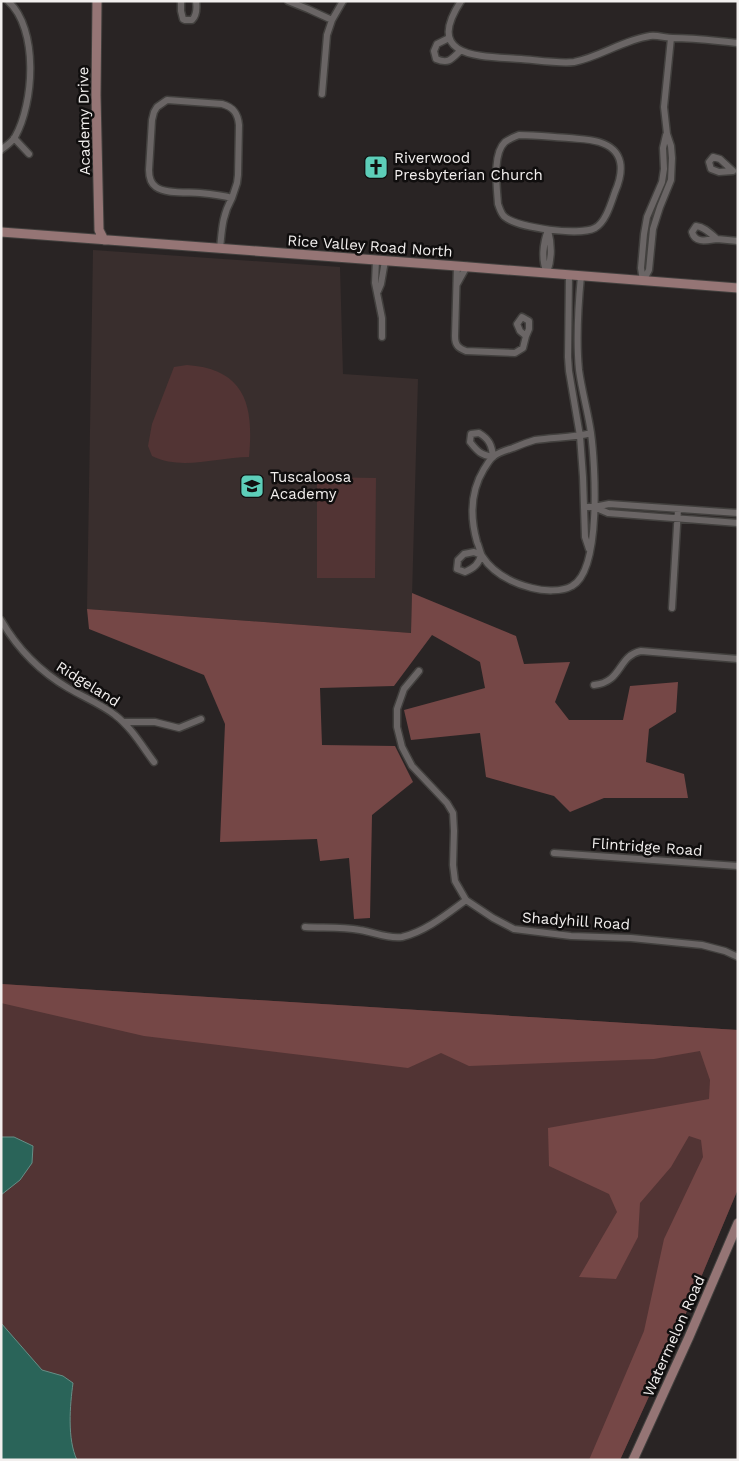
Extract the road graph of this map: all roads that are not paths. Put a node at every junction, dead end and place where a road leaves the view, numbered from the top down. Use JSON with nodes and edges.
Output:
{"nodes":[{"id":1,"x":97,"y":1,"type":"edge"},
{"id":2,"x":181,"y":1,"type":"edge"},
{"id":3,"x":196,"y":1,"type":"edge"},
{"id":4,"x":288,"y":1,"type":"edge"},
{"id":5,"x":343,"y":1,"type":"edge"},
{"id":6,"x":461,"y":1,"type":"edge"},
{"id":7,"x":11,"y":2,"type":"edge"},
{"id":8,"x":332,"y":20,"type":"junction"},
{"id":9,"x":448,"y":38,"type":"junction"},
{"id":10,"x":671,"y":38,"type":"junction"},
{"id":11,"x":738,"y":43,"type":"edge"},
{"id":12,"x":460,"y":51,"type":"junction"},
{"id":13,"x":322,"y":94,"type":"dead end"},
{"id":14,"x":14,"y":138,"type":"junction"},
{"id":15,"x":1,"y":150,"type":"edge"},
{"id":16,"x":29,"y":154,"type":"dead end"},
{"id":17,"x":232,"y":198,"type":"junction"},
{"id":18,"x":548,"y":230,"type":"junction"},
{"id":19,"x":1,"y":232,"type":"edge"},
{"id":20,"x":717,"y":239,"type":"dead end"},
{"id":21,"x":104,"y":240,"type":"junction"},
{"id":22,"x":738,"y":241,"type":"edge"},
{"id":23,"x":220,"y":249,"type":"junction"},
{"id":24,"x":380,"y":261,"type":"junction"},
{"id":25,"x":457,"y":266,"type":"junction"},
{"id":26,"x":467,"y":266,"type":"junction"},
{"id":27,"x":547,"y":274,"type":"junction"},
{"id":28,"x":569,"y":275,"type":"junction"},
{"id":29,"x":581,"y":276,"type":"junction"},
{"id":30,"x":643,"y":281,"type":"junction"},
{"id":31,"x":457,"y":285,"type":"junction"},
{"id":32,"x":738,"y":288,"type":"edge"},
{"id":33,"x":526,"y":336,"type":"dead end"},
{"id":34,"x":382,"y":337,"type":"dead end"},
{"id":35,"x":591,"y":434,"type":"junction"},
{"id":36,"x":580,"y":436,"type":"junction"},
{"id":37,"x":584,"y":507,"type":"junction"},
{"id":38,"x":594,"y":508,"type":"junction"},
{"id":39,"x":678,"y":509,"type":"junction"},
{"id":40,"x":738,"y":513,"type":"edge"},
{"id":41,"x":678,"y":519,"type":"junction"},
{"id":42,"x":738,"y":523,"type":"edge"},
{"id":43,"x":589,"y":550,"type":"junction"},
{"id":44,"x":672,"y":608,"type":"dead end"},
{"id":45,"x":1,"y":620,"type":"edge"},
{"id":46,"x":738,"y":659,"type":"edge"},
{"id":47,"x":418,"y":671,"type":"dead end"},
{"id":48,"x":594,"y":685,"type":"dead end"},
{"id":49,"x":201,"y":719,"type":"dead end"},
{"id":50,"x":124,"y":722,"type":"junction"},
{"id":51,"x":154,"y":762,"type":"dead end"},
{"id":52,"x":554,"y":853,"type":"dead end"},
{"id":53,"x":738,"y":866,"type":"edge"},
{"id":54,"x":466,"y":900,"type":"junction"},
{"id":55,"x":305,"y":927,"type":"dead end"},
{"id":56,"x":738,"y":958,"type":"edge"},
{"id":57,"x":738,"y":1223,"type":"edge"},
{"id":58,"x":633,"y":1460,"type":"edge"}],
"edges":[{"from":1,"to":21,"type":"street","name":"Academy Drive"},
{"from":2,"to":3,"type":"street"},
{"from":4,"to":8,"type":"street"},
{"from":5,"to":8,"type":"street"},
{"from":6,"to":9,"type":"street"},
{"from":7,"to":14,"type":"street"},
{"from":8,"to":13,"type":"street"},
{"from":9,"to":12,"type":"street"},
{"from":9,"to":12,"type":"street"},
{"from":10,"to":11,"type":"street"},
{"from":10,"to":12,"type":"street"},
{"from":10,"to":30,"type":"street"},
{"from":14,"to":15,"type":"street"},
{"from":14,"to":16,"type":"street"},
{"from":17,"to":17,"type":"street"},
{"from":17,"to":23,"type":"street"},
{"from":18,"to":18,"type":"street"},
{"from":18,"to":27,"type":"street"},
{"from":19,"to":21,"type":"street","name":"Rice Valley Road North"},
{"from":20,"to":22,"type":"street"},
{"from":21,"to":23,"type":"street","name":"Rice Valley Road North"},
{"from":23,"to":24,"type":"street","name":"Rice Valley Road North"},
{"from":24,"to":25,"type":"street","name":"Rice Valley Road North"},
{"from":24,"to":34,"type":"street"},
{"from":25,"to":26,"type":"street","name":"Rice Valley Road North"},
{"from":25,"to":31,"type":"street"},
{"from":26,"to":27,"type":"street","name":"Rice Valley Road North"},
{"from":26,"to":31,"type":"street"},
{"from":27,"to":28,"type":"street","name":"Rice Valley Road North"},
{"from":28,"to":29,"type":"street","name":"Rice Valley Road North"},
{"from":28,"to":36,"type":"street"},
{"from":29,"to":30,"type":"street","name":"Rice Valley Road North"},
{"from":29,"to":35,"type":"street"},
{"from":30,"to":32,"type":"street","name":"Rice Valley Road North"},
{"from":31,"to":33,"type":"street"},
{"from":35,"to":36,"type":"street"},
{"from":35,"to":38,"type":"street"},
{"from":36,"to":37,"type":"street"},
{"from":36,"to":43,"type":"street"},
{"from":37,"to":38,"type":"street"},
{"from":37,"to":43,"type":"street"},
{"from":38,"to":39,"type":"street"},
{"from":38,"to":41,"type":"street"},
{"from":38,"to":43,"type":"street"},
{"from":39,"to":40,"type":"street"},
{"from":39,"to":41,"type":"street"},
{"from":41,"to":42,"type":"street"},
{"from":41,"to":44,"type":"street"},
{"from":45,"to":50,"type":"street","name":"Ridgeland"},
{"from":46,"to":48,"type":"street"},
{"from":47,"to":54,"type":"street","name":"Shadyhill Road"},
{"from":49,"to":50,"type":"street"},
{"from":50,"to":51,"type":"street","name":"Ridgeland"},
{"from":52,"to":53,"type":"street","name":"Flintridge Road"},
{"from":54,"to":55,"type":"street"},
{"from":54,"to":56,"type":"street","name":"Shadyhill Road"},
{"from":57,"to":58,"type":"street","name":"Watermelon Road"}]}
